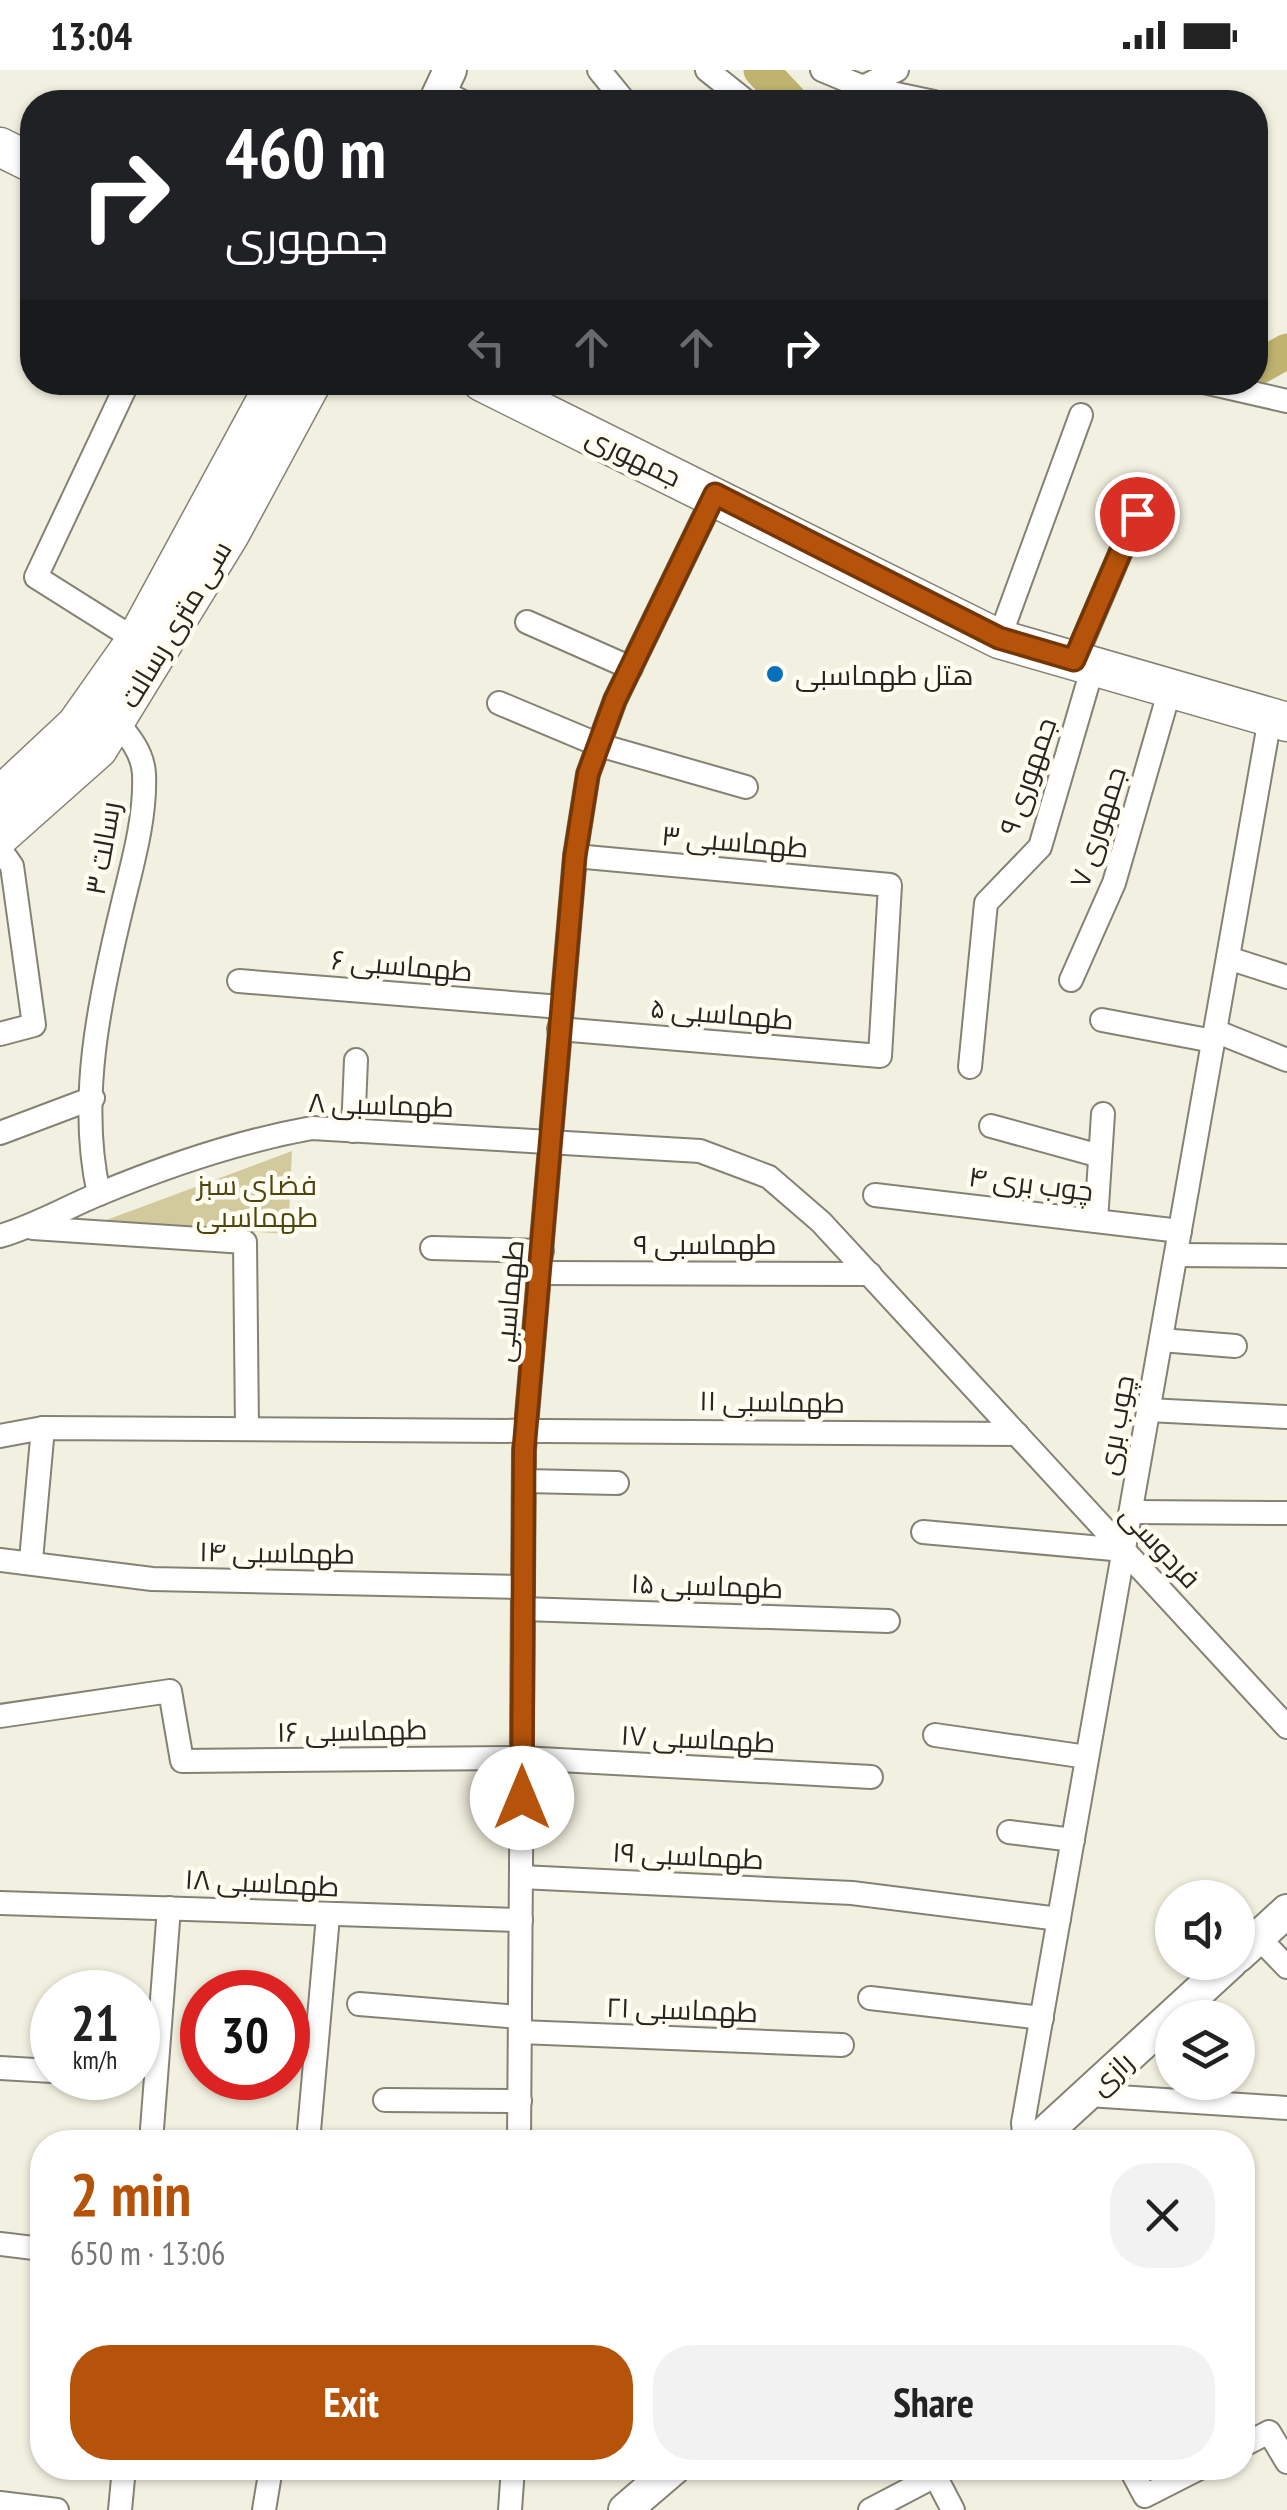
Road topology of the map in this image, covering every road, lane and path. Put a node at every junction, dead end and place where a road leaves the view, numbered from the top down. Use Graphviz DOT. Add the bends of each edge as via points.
graph roads {
  1 [pos="600,70"];
  2 [pos="706,70"];
  3 [pos="822,70"];
  4 [pos="897,70"];
  5 [pos="863,87"];
  6 [pos="616,90"];
  7 [pos="732,90"];
  8 [pos="877,90"];
  9 [pos="122,395"];
  10 [pos="269,395"];
  11 [pos="305,395"];
  12 [pos="514,395"];
  13 [pos="1081,415"];
  14 [pos="715,494"];
  15 [pos="1137,514"];
  16 [pos="527,622"];
  17 [pos="999,638"];
  18 [pos="136,640"];
  19 [pos="1084,663"];
  20 [pos="630,668"];
  21 [pos="1170,689"];
  22 [pos="499,703"];
  23 [pos="1278,720"];
  24 [pos="116,721"];
  25 [pos="599,745"];
  26 [pos="746,787"];
  27 [pos="0,796"];
  28 [pos="0,836"];
  29 [pos="0,849"];
  30 [pos="575,856"];
  31 [pos="1228,958"];
  32 [pos="1287,978"];
  33 [pos="1071,980"];
  34 [pos="239,982"];
  35 [pos="560,1018"];
  36 [pos="1102,1020"];
  37 [pos="0,1034"];
  38 [pos="1214,1036"];
  39 [pos="880,1056"];
  40 [pos="356,1060"];
  41 [pos="1287,1060"];
  42 [pos="970,1067"];
  43 [pos="93,1098"];
  44 [pos="1102,1114"];
  45 [pos="991,1126"];
  46 [pos="352,1131"];
  47 [pos="0,1132"];
  48 [pos="552,1142"];
  49 [pos="1100,1156"];
  50 [pos="99,1194"];
  51 [pos="875,1194"];
  52 [pos="1096,1221"];
  53 [pos="30,1228"];
  54 [pos="1180,1231"];
  55 [pos="0,1236"];
  56 [pos="432,1248"];
  57 [pos="1176,1254"];
  58 [pos="1287,1256"];
  59 [pos="541,1262"];
  60 [pos="870,1274"];
  61 [pos="1160,1340"];
  62 [pos="1235,1346"];
  63 [pos="1148,1410"];
  64 [pos="1287,1417"];
  65 [pos="43,1428"];
  66 [pos="247,1428"];
  67 [pos="526,1428"];
  68 [pos="1017,1434"];
  69 [pos="0,1436"];
  70 [pos="524,1482"];
  71 [pos="616,1483"];
  72 [pos="1130,1512"];
  73 [pos="1287,1514"];
  74 [pos="922,1532"];
  75 [pos="1124,1550"];
  76 [pos="0,1560"];
  77 [pos="31,1560"];
  78 [pos="523,1598"];
  79 [pos="888,1621"];
  80 [pos="0,1716"];
  81 [pos="1287,1727"];
  82 [pos="935,1735"];
  83 [pos="1087,1757"];
  84 [pos="522,1758"];
  85 [pos="871,1777"];
  86 [pos="1010,1832"];
  87 [pos="1073,1840"];
  88 [pos="521,1877"];
  89 [pos="0,1902"];
  90 [pos="169,1908"];
  91 [pos="1287,1910"];
  92 [pos="328,1916"];
  93 [pos="521,1920"];
  94 [pos="1058,1920"];
  95 [pos="1255,1940"];
  96 [pos="1255,1951"];
  97 [pos="1287,1967"];
  98 [pos="160,1972"];
  99 [pos="1212,1980"];
  100 [pos="870,1998"];
  101 [pos="359,2004"];
  102 [pos="1042,2018"];
  103 [pos="520,2025"];
  104 [pos="842,2045"];
  105 [pos="0,2068"];
  106 [pos="30,2070"];
  107 [pos="1088,2094"];
  108 [pos="147,2100"];
  109 [pos="385,2100"];
  110 [pos="520,2101"];
  111 [pos="1287,2108"];
  112 [pos="150,2130"];
  113 [pos="309,2130"];
  114 [pos="519,2130"];
  115 [pos="1024,2130"];
  116 [pos="1049,2130"];
  117 [pos="0,2244"];
  118 [pos="30,2248"];
  119 [pos="1255,2439"];
  120 [pos="1287,2462"];
  121 [pos="123,2480"];
  122 [pos="269,2480"];
  123 [pos="512,2480"];
  124 [pos="660,2480"];
  125 [pos="677,2480"];
  126 [pos="920,2480"];
  127 [pos="937,2480"];
  128 [pos="1136,2480"];
  129 [pos="1176,2480"];
  130 [pos="0,2503"];
  131 [pos="511,2509"];
  132 [pos="57,2510"];
  133 [pos="120,2510"];
  134 [pos="264,2510"];
  135 [pos="625,2510"];
  136 [pos="645,2510"];
  137 [pos="870,2510"];
  138 [pos="954,2510"];
  1 -- 6 [label="street"];
  2 -- 7 [label="street"];
  3 -- 5 [label="street"];
  4 -- 5 [label="street"];
  5 -- 8 [label="street"];
  9 -- 18 [label="street" via="36,577"];
  10 -- 18 [label="main road, سی متری رسالت"];
  11 -- 24 [label="main road, سی متری رسالت"];
  12 -- 14 [label="main road, جمهوری"];
  13 -- 17 [label="street"];
  14 -- 17 [label="main road, جمهوری"];
  14 -- 20 [label="street, طهماسبی"];
  15 -- 19 [label="street, ۹ جمهوری"];
  16 -- 20 [label="street"];
  17 -- 19 [label="main road, جمهوری"];
  18 -- 27 [label="main road, سی متری رسالت" via="76,726"];
  19 -- 21 [label="main road, جمهوری"];
  19 -- 42 [label="street, ۹ جمهوری" via="1040,846 986,903"];
  20 -- 25 [label="street, طهماسبی"];
  21 -- 23 [label="main road, جمهوری"];
  21 -- 33 [label="street, ۷ جمهوری" via="1114,883"];
  22 -- 25 [label="street"];
  23 -- 31 [label="street, چوب بری"];
  24 -- 28 [label="main road, سی متری رسالت" via="98,749"];
  24 -- 43 [label="street, ۳ رسالت" via="133,740 144,772 138,839 102,991"];
  25 -- 26 [label="street"];
  25 -- 30 [label="street, طهماسبی"];
  29 -- 37 [label="street" via="12,866 34,1025"];
  30 -- 35 [label="street, طهماسبی"];
  30 -- 39 [label="street, ۳ طهماسبی" via="890,885"];
  31 -- 32 [label="street"];
  31 -- 38 [label="street, چوب بری"];
  34 -- 35 [label="street, ۶ طهماسبی"];
  35 -- 39 [label="street, ۵ طهماسبی"];
  35 -- 48 [label="street, طهماسبی"];
  36 -- 38 [label="street"];
  38 -- 41 [label="street"];
  38 -- 54 [label="street, چوب بری"];
  40 -- 46 [label="street"];
  43 -- 47 [label="street"];
  43 -- 50 [label="street, ۳ رسالت" via="92,1165"];
  44 -- 49 [label="street"];
  45 -- 49 [label="street"];
  46 -- 48 [label="street, ۸ طهماسبی"];
  46 -- 50 [label="street, ۸ طهماسبی" via="312,1128 264,1137"];
  48 -- 59 [label="street, طهماسبی"];
  48 -- 60 [label="street, ۸ طهماسبی" via="700,1151 769,1177"];
  49 -- 52 [label="street"];
  50 -- 53 [label="street, ۸ طهماسبی"];
  51 -- 52 [label="street, ۴ چوب بری"];
  52 -- 54 [label="street, ۴ چوب بری"];
  53 -- 55 [label="street"];
  53 -- 66 [label="street" via="245,1242"];
  54 -- 57 [label="street, چوب بری"];
  56 -- 59 [label="street, ۹ طهماسبی"];
  57 -- 58 [label="street"];
  57 -- 61 [label="street, چوب بری"];
  59 -- 60 [label="street, ۹ طهماسبی"];
  59 -- 67 [label="street, طهماسبی"];
  60 -- 68 [label="street, فردوسی"];
  61 -- 62 [label="street"];
  61 -- 63 [label="street, چوب بری"];
  63 -- 64 [label="street"];
  63 -- 72 [label="street, چوب بری"];
  65 -- 66 [label="street, ۱۱ طهماسبی"];
  65 -- 69 [label="street, ۱۱ طهماسبی"];
  65 -- 77 [label="street"];
  66 -- 67 [label="street, ۱۱ طهماسبی"];
  67 -- 68 [label="street, ۱۱ طهماسبی"];
  67 -- 70 [label="street, طهماسبی"];
  68 -- 75 [label="street, فردوسی"];
  70 -- 71 [label="street"];
  70 -- 78 [label="street, طهماسبی"];
  72 -- 73 [label="street"];
  72 -- 75 [label="street, چوب بری"];
  74 -- 75 [label="street"];
  75 -- 81 [label="street, فردوسی"];
  75 -- 83 [label="street, چوب بری"];
  76 -- 77 [label="street, ۱۴ طهماسبی"];
  77 -- 78 [label="street, ۱۴ طهماسبی" via="152,1579"];
  78 -- 79 [label="street, ۱۵ طهماسبی"];
  78 -- 84 [label="street, طهماسبی"];
  80 -- 84 [label="street, ۱۶ طهماسبی" via="170,1690 182,1761"];
  82 -- 83 [label="street"];
  83 -- 87 [label="street, چوب بری"];
  84 -- 85 [label="street, ۱۷ طهماسبی"];
  84 -- 88 [label="street, طهماسبی"];
  86 -- 87 [label="street"];
  87 -- 94 [label="street, چوب بری"];
  88 -- 93 [label="street, طهماسبی"];
  88 -- 94 [label="street, ۱۹ طهماسبی" via="852,1893"];
  89 -- 90 [label="street, ۱۸ طهماسبی"];
  90 -- 92 [label="street, ۱۸ طهماسبی"];
  90 -- 98 [label="street"];
  91 -- 95 [label="main road"];
  92 -- 93 [label="street, ۱۸ طهماسبی"];
  92 -- 113 [label="street"];
  93 -- 103 [label="street, طهماسبی"];
  94 -- 102 [label="street, چوب بری"];
  96 -- 97 [label="street"];
  99 -- 107 [label="main road, رازی"];
  100 -- 102 [label="street"];
  101 -- 103 [label="street, ۲۱ طهماسبی"];
  102 -- 115 [label="street, چوب بری"];
  103 -- 104 [label="street, ۲۱ طهماسبی"];
  103 -- 110 [label="street, طهماسبی"];
  105 -- 106 [label="street"];
  107 -- 111 [label="street"];
  107 -- 116 [label="main road, رازی"];
  108 -- 112 [label="street"];
  109 -- 110 [label="street"];
  110 -- 114 [label="street, طهماسبی"];
  117 -- 118 [label="street"];
  119 -- 120 [label="street" via="1269,2432"];
  121 -- 133 [label="street"];
  122 -- 134 [label="street"];
  123 -- 131 [label="street"];
  124 -- 135 [label="main road"];
  125 -- 136 [label="main road"];
  126 -- 137 [label="street"];
  127 -- 138 [label="street"];
  128 -- 129 [label="street" via="1144,2496"];
  130 -- 132 [label="street"];
}
